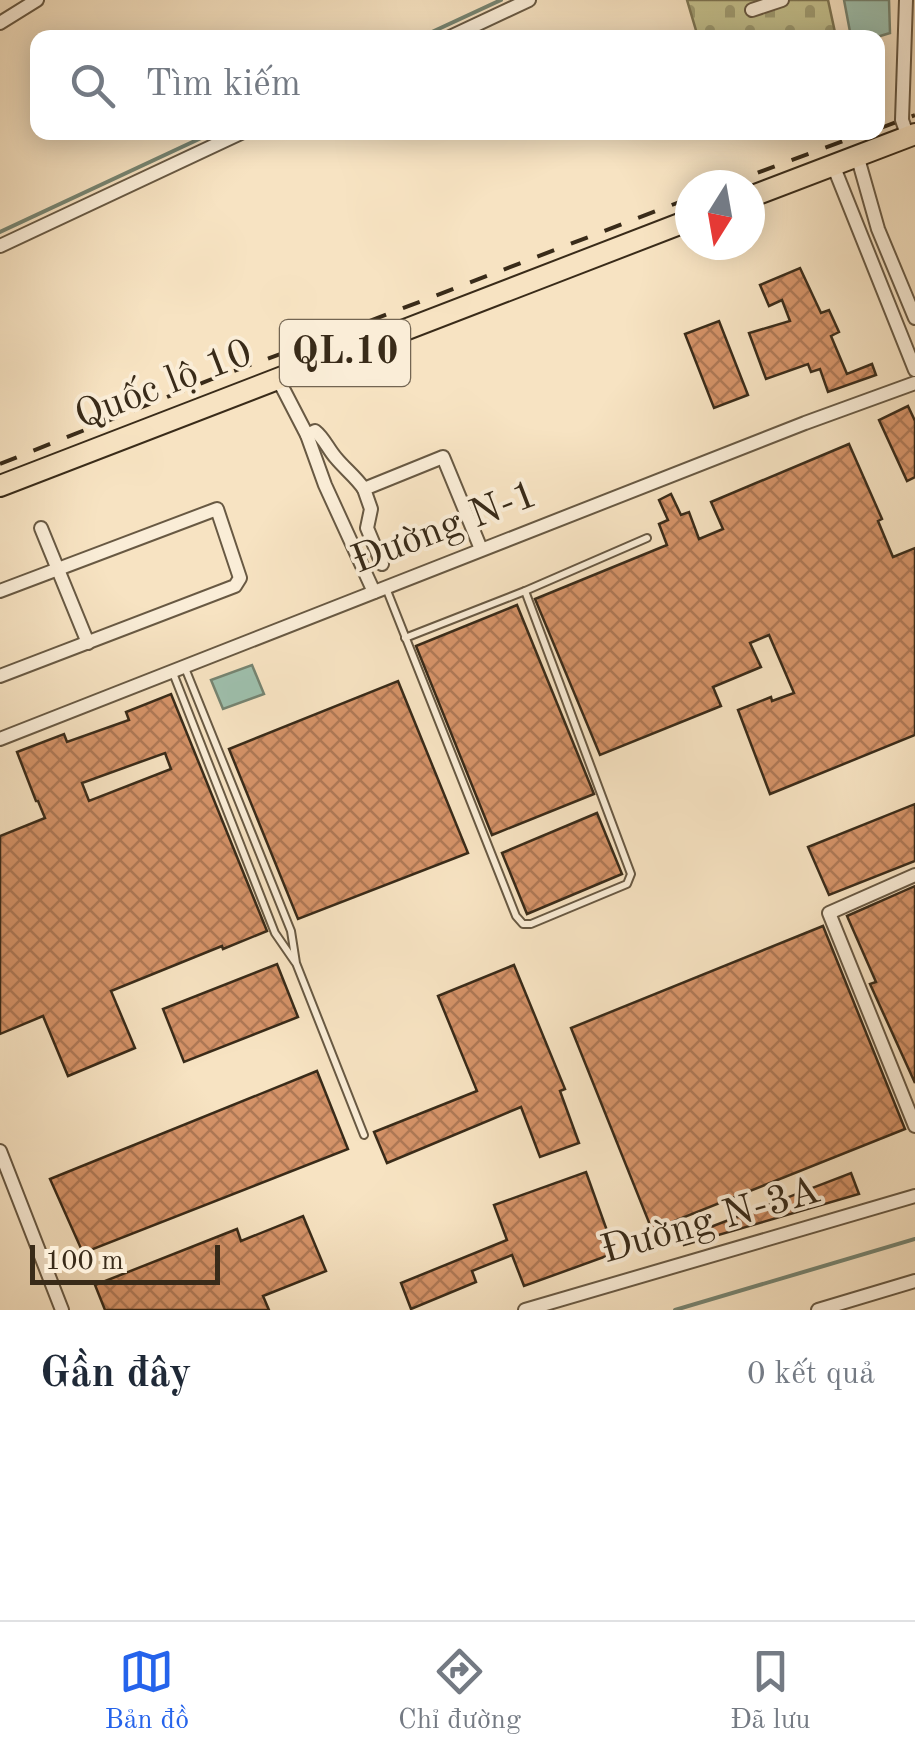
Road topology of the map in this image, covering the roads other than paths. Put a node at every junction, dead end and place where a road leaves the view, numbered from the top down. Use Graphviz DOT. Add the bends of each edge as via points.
graph roads {
  1 [pos="37,0"];
  2 [pos="529,0"];
  3 [pos="782,0"];
  4 [pos="906,0"];
  5 [pos="752,10"];
  6 [pos="0,23"];
  7 [pos="465,30"];
  8 [pos="912,136"];
  9 [pos="226,140"];
  10 [pos="857,156"];
  11 [pos="832,165"];
  12 [pos="765,191"];
  13 [pos="675,226"];
  14 [pos="0,246"];
  15 [pos="897,278"];
  16 [pos="915,278"];
  17 [pos="882,284"];
  18 [pos="915,318"];
  19 [pos="915,370"];
  20 [pos="278,379"];
  21 [pos="915,383"];
  22 [pos="307,435"];
  23 [pos="0,486"];
  24 [pos="364,489"];
  25 [pos="41,528"];
  26 [pos="647,538"];
  27 [pos="482,549"];
  28 [pos="382,564"];
  29 [pos="58,570"];
  30 [pos="379,590"];
  31 [pos="525,591"];
  32 [pos="0,592"];
  33 [pos="404,638"];
  34 [pos="88,643"];
  35 [pos="179,670"];
  36 [pos="0,676"];
  37 [pos="0,740"];
  38 [pos="915,875"];
  39 [pos="296,963"];
  40 [pos="915,1126"];
  41 [pos="364,1135"];
  42 [pos="0,1151"];
  43 [pos="915,1196"];
  44 [pos="915,1281"];
  45 [pos="62,1310"];
  46 [pos="525,1310"];
  47 [pos="818,1310"];
  1 -- 6 [label="street"];
  2 -- 7 [label="street"];
  3 -- 5 [label="street"];
  4 -- 8 [label="street" via="902,120"];
  8 -- 10 [label="highway"];
  9 -- 14 [label="street"];
  10 -- 11 [label="highway"];
  10 -- 15 [label="street"];
  11 -- 12 [label="highway"];
  11 -- 17 [label="street"];
  13 -- 20 [label="highway, Quốc lộ 10 / QL.10"];
  15 -- 16 [label="street"];
  15 -- 17 [label="street"];
  15 -- 18 [label="street"];
  17 -- 19 [label="street"];
  20 -- 22 [label="street"];
  20 -- 23 [label="highway, Quốc lộ 10 / QL.10"];
  21 -- 27 [label="street, Đường N-1"];
  22 -- 24 [label="street" via="320,434"];
  22 -- 30 [label="street" via="324,486"];
  24 -- 27 [label="street" via="443,457"];
  24 -- 28 [label="street" via="371,509 367,528"];
  25 -- 29 [label="street"];
  26 -- 31 [label="lane"];
  27 -- 30 [label="street, Đường N-1"];
  29 -- 32 [label="street"];
  29 -- 34 [label="street"];
  29 -- 34 [label="street" via="217,509 237,584"];
  30 -- 33 [label="lane"];
  30 -- 35 [label="street, Đường N-1"];
  31 -- 33 [label="lane"];
  31 -- 33 [label="lane" via="631,874 627,884 531,924 516,916"];
  34 -- 36 [label="street"];
  35 -- 37 [label="street, Đường N-1"];
  35 -- 39 [label="lane" via="291,931"];
  35 -- 39 [label="lane" via="275,933"];
  38 -- 40 [label="street" via="829,914"];
  39 -- 41 [label="lane"];
  42 -- 45 [label="street"];
  43 -- 46 [label="street, Đường N-3A"];
  44 -- 47 [label="street"];
}
